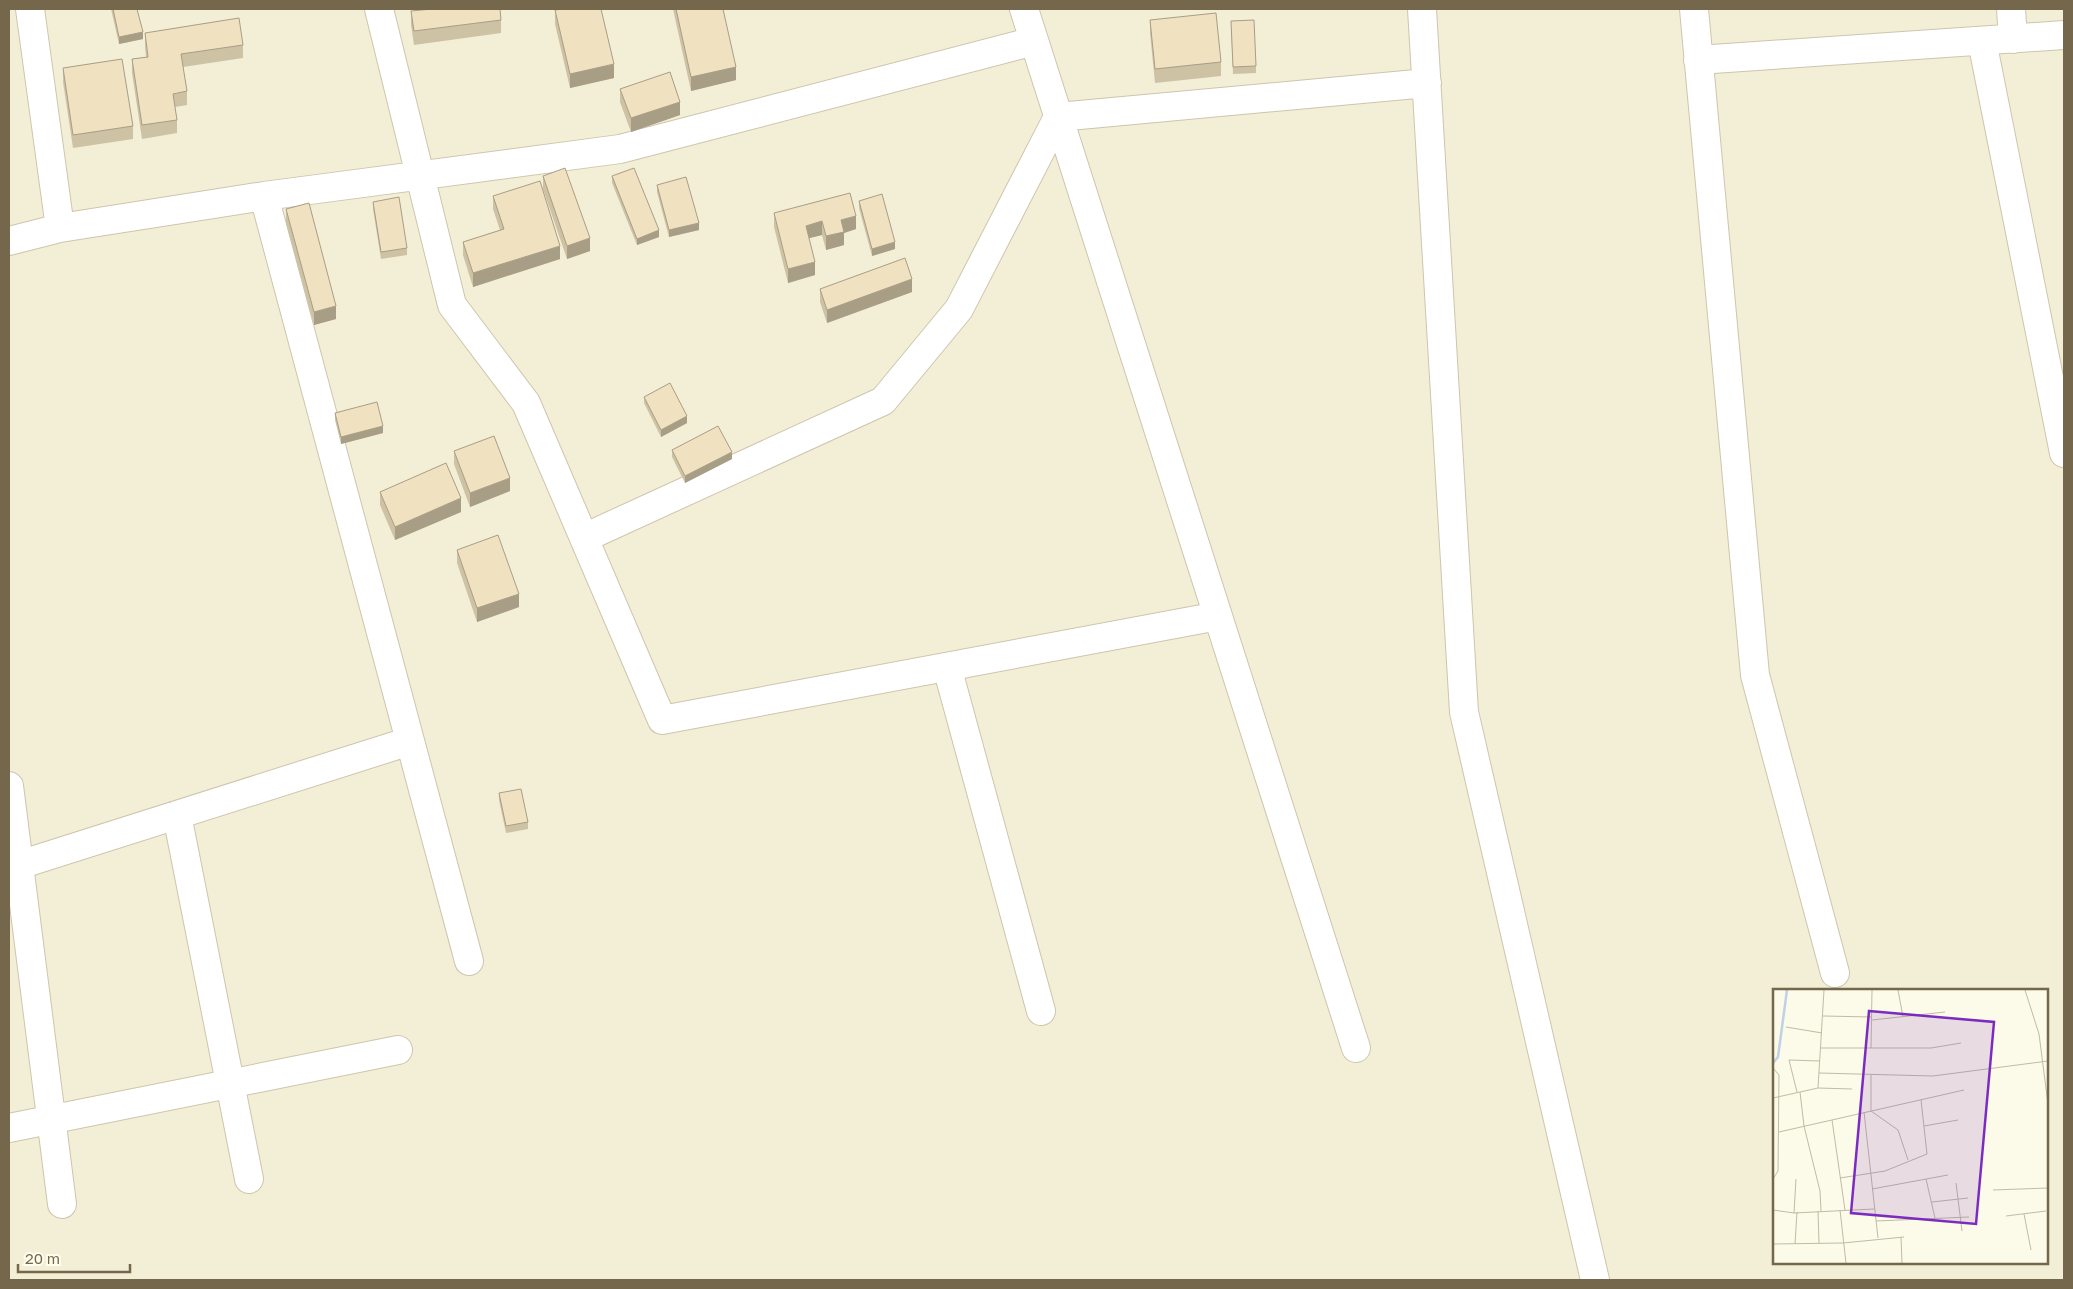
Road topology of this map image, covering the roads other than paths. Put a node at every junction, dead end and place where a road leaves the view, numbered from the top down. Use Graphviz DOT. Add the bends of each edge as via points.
graph roads {
  1 [pos="30,9"];
  2 [pos="379,9"];
  3 [pos="1024,9"];
  4 [pos="1422,9"];
  5 [pos="1694,9"];
  6 [pos="2011,9"];
  7 [pos="2064,35"];
  8 [pos="2013,39"];
  9 [pos="1034,41"];
  10 [pos="1982,41"];
  11 [pos="1698,60"];
  12 [pos="1427,83"];
  13 [pos="1058,117"];
  14 [pos="420,175"];
  15 [pos="264,196"];
  16 [pos="60,228"];
  17 [pos="9,241"];
  18 [pos="2055,358"];
  19 [pos="2064,453"];
  20 [pos="584,538"];
  21 [pos="1218,616"];
  22 [pos="947,666"];
  23 [pos="410,740"];
  24 [pos="9,786"];
  25 [pos="177,815"];
  26 [pos="19,865"];
  27 [pos="470,961"];
  28 [pos="1835,972"];
  29 [pos="1041,1011"];
  30 [pos="1356,1048"];
  31 [pos="398,1050"];
  32 [pos="230,1084"];
  33 [pos="51,1119"];
  34 [pos="9,1128"];
  35 [pos="249,1179"];
  36 [pos="62,1204"];
  37 [pos="1595,1280"];
  1 -- 16 [label="street"];
  2 -- 14 [label="street"];
  3 -- 9 [label="street"];
  4 -- 12 [label="street"];
  5 -- 11 [label="street"];
  6 -- 8 [label="street"];
  7 -- 8 [label="street"];
  8 -- 10 [label="street"];
  9 -- 13 [label="street"];
  9 -- 14 [label="street" via="620,149"];
  10 -- 11 [label="street"];
  10 -- 18 [label="street"];
  11 -- 28 [label="street" via="1755,674"];
  12 -- 13 [label="street"];
  12 -- 37 [label="street" via="1464,712"];
  13 -- 20 [label="street" via="959,310 883,401"];
  13 -- 21 [label="street"];
  14 -- 15 [label="street"];
  14 -- 20 [label="street" via="452,305 526,403"];
  15 -- 16 [label="street"];
  15 -- 23 [label="street"];
  16 -- 17 [label="street"];
  18 -- 19 [label="street"];
  20 -- 22 [label="street" via="662,720"];
  21 -- 22 [label="street"];
  21 -- 30 [label="street"];
  22 -- 29 [label="street"];
  23 -- 25 [label="street"];
  23 -- 27 [label="street"];
  24 -- 26 [label="street"];
  25 -- 26 [label="street"];
  25 -- 32 [label="street"];
  26 -- 33 [label="street"];
  31 -- 32 [label="street"];
  32 -- 33 [label="street"];
  32 -- 35 [label="street"];
  33 -- 34 [label="street"];
  33 -- 36 [label="street"];
}
